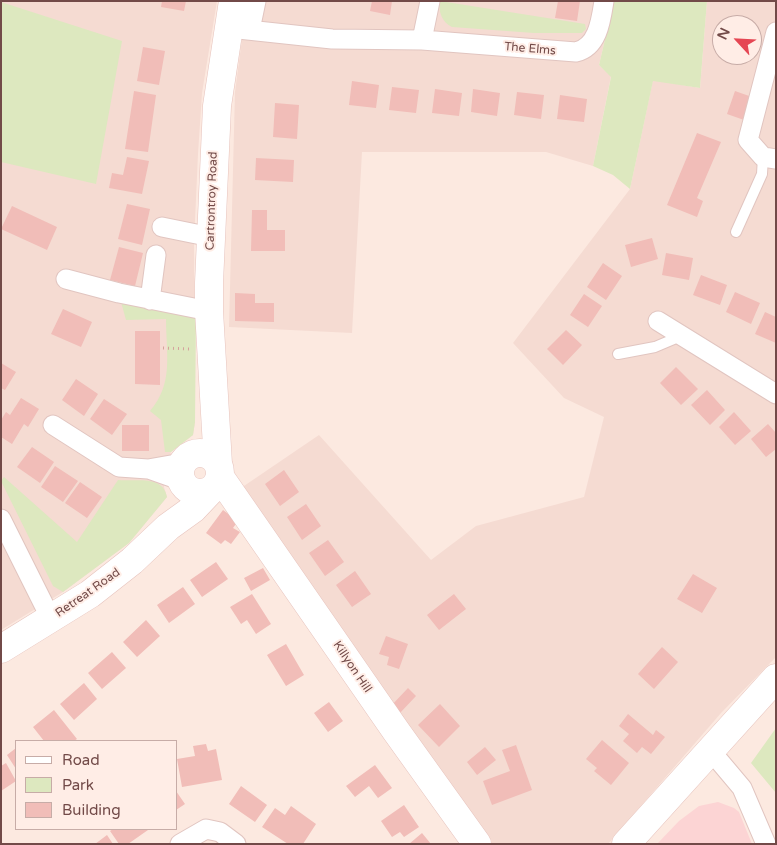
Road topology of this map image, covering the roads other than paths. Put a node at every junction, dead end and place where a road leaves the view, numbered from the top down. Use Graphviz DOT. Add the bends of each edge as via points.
graph roads {
  1 [pos="233,1"];
  2 [pos="256,1"];
  3 [pos="430,1"];
  4 [pos="604,1"];
  5 [pos="239,29"];
  6 [pos="776,32"];
  7 [pos="422,40"];
  8 [pos="770,158"];
  9 [pos="736,232"];
  10 [pos="211,238"];
  11 [pos="66,279"];
  12 [pos="150,300"];
  13 [pos="209,311"];
  14 [pos="658,321"];
  15 [pos="681,336"];
  16 [pos="618,354"];
  17 [pos="776,394"];
  18 [pos="53,425"];
  19 [pos="205,477"];
  20 [pos="1,519"];
  21 [pos="51,619"];
  22 [pos="1,649"];
  23 [pos="776,678"];
  24 [pos="710,750"];
  25 [pos="180,844"];
  26 [pos="236,844"];
  27 [pos="478,844"];
  28 [pos="626,844"];
  29 [pos="766,844"];
  1 -- 5 [label="street, Cartrontroy Road"];
  2 -- 5 [label="street"];
  3 -- 7 [label="street"];
  4 -- 7 [label="street, The Elms" via="592,41 585,49 576,52"];
  5 -- 7 [label="street, The Elms" via="332,39"];
  5 -- 10 [label="street, Cartrontroy Road" via="217,106"];
  6 -- 8 [label="street" via="748,135 749,144"];
  8 -- 9 [label="lane"];
  10 -- 12 [label="street" via="160,234"];
  10 -- 13 [label="street, Cartrontroy Road"];
  11 -- 12 [label="street"];
  12 -- 13 [label="street"];
  13 -- 19 [label="street, Cartrontroy Road" via="214,402"];
  14 -- 15 [label="street"];
  15 -- 16 [label="lane" via="655,347"];
  15 -- 17 [label="street"];
  18 -- 19 [label="street" via="113,464"];
  19 -- 21 [label="street, Retreat Road" via="192,509 98,589"];
  19 -- 27 [label="street, Killyon Hill" via="262,535"];
  20 -- 21 [label="street"];
  21 -- 22 [label="street, Retreat Road"];
  23 -- 24 [label="street"];
  24 -- 28 [label="street"];
  24 -- 29 [label="street" via="742,788"];
  25 -- 26 [label="street" via="206,829 220,832"];
}
